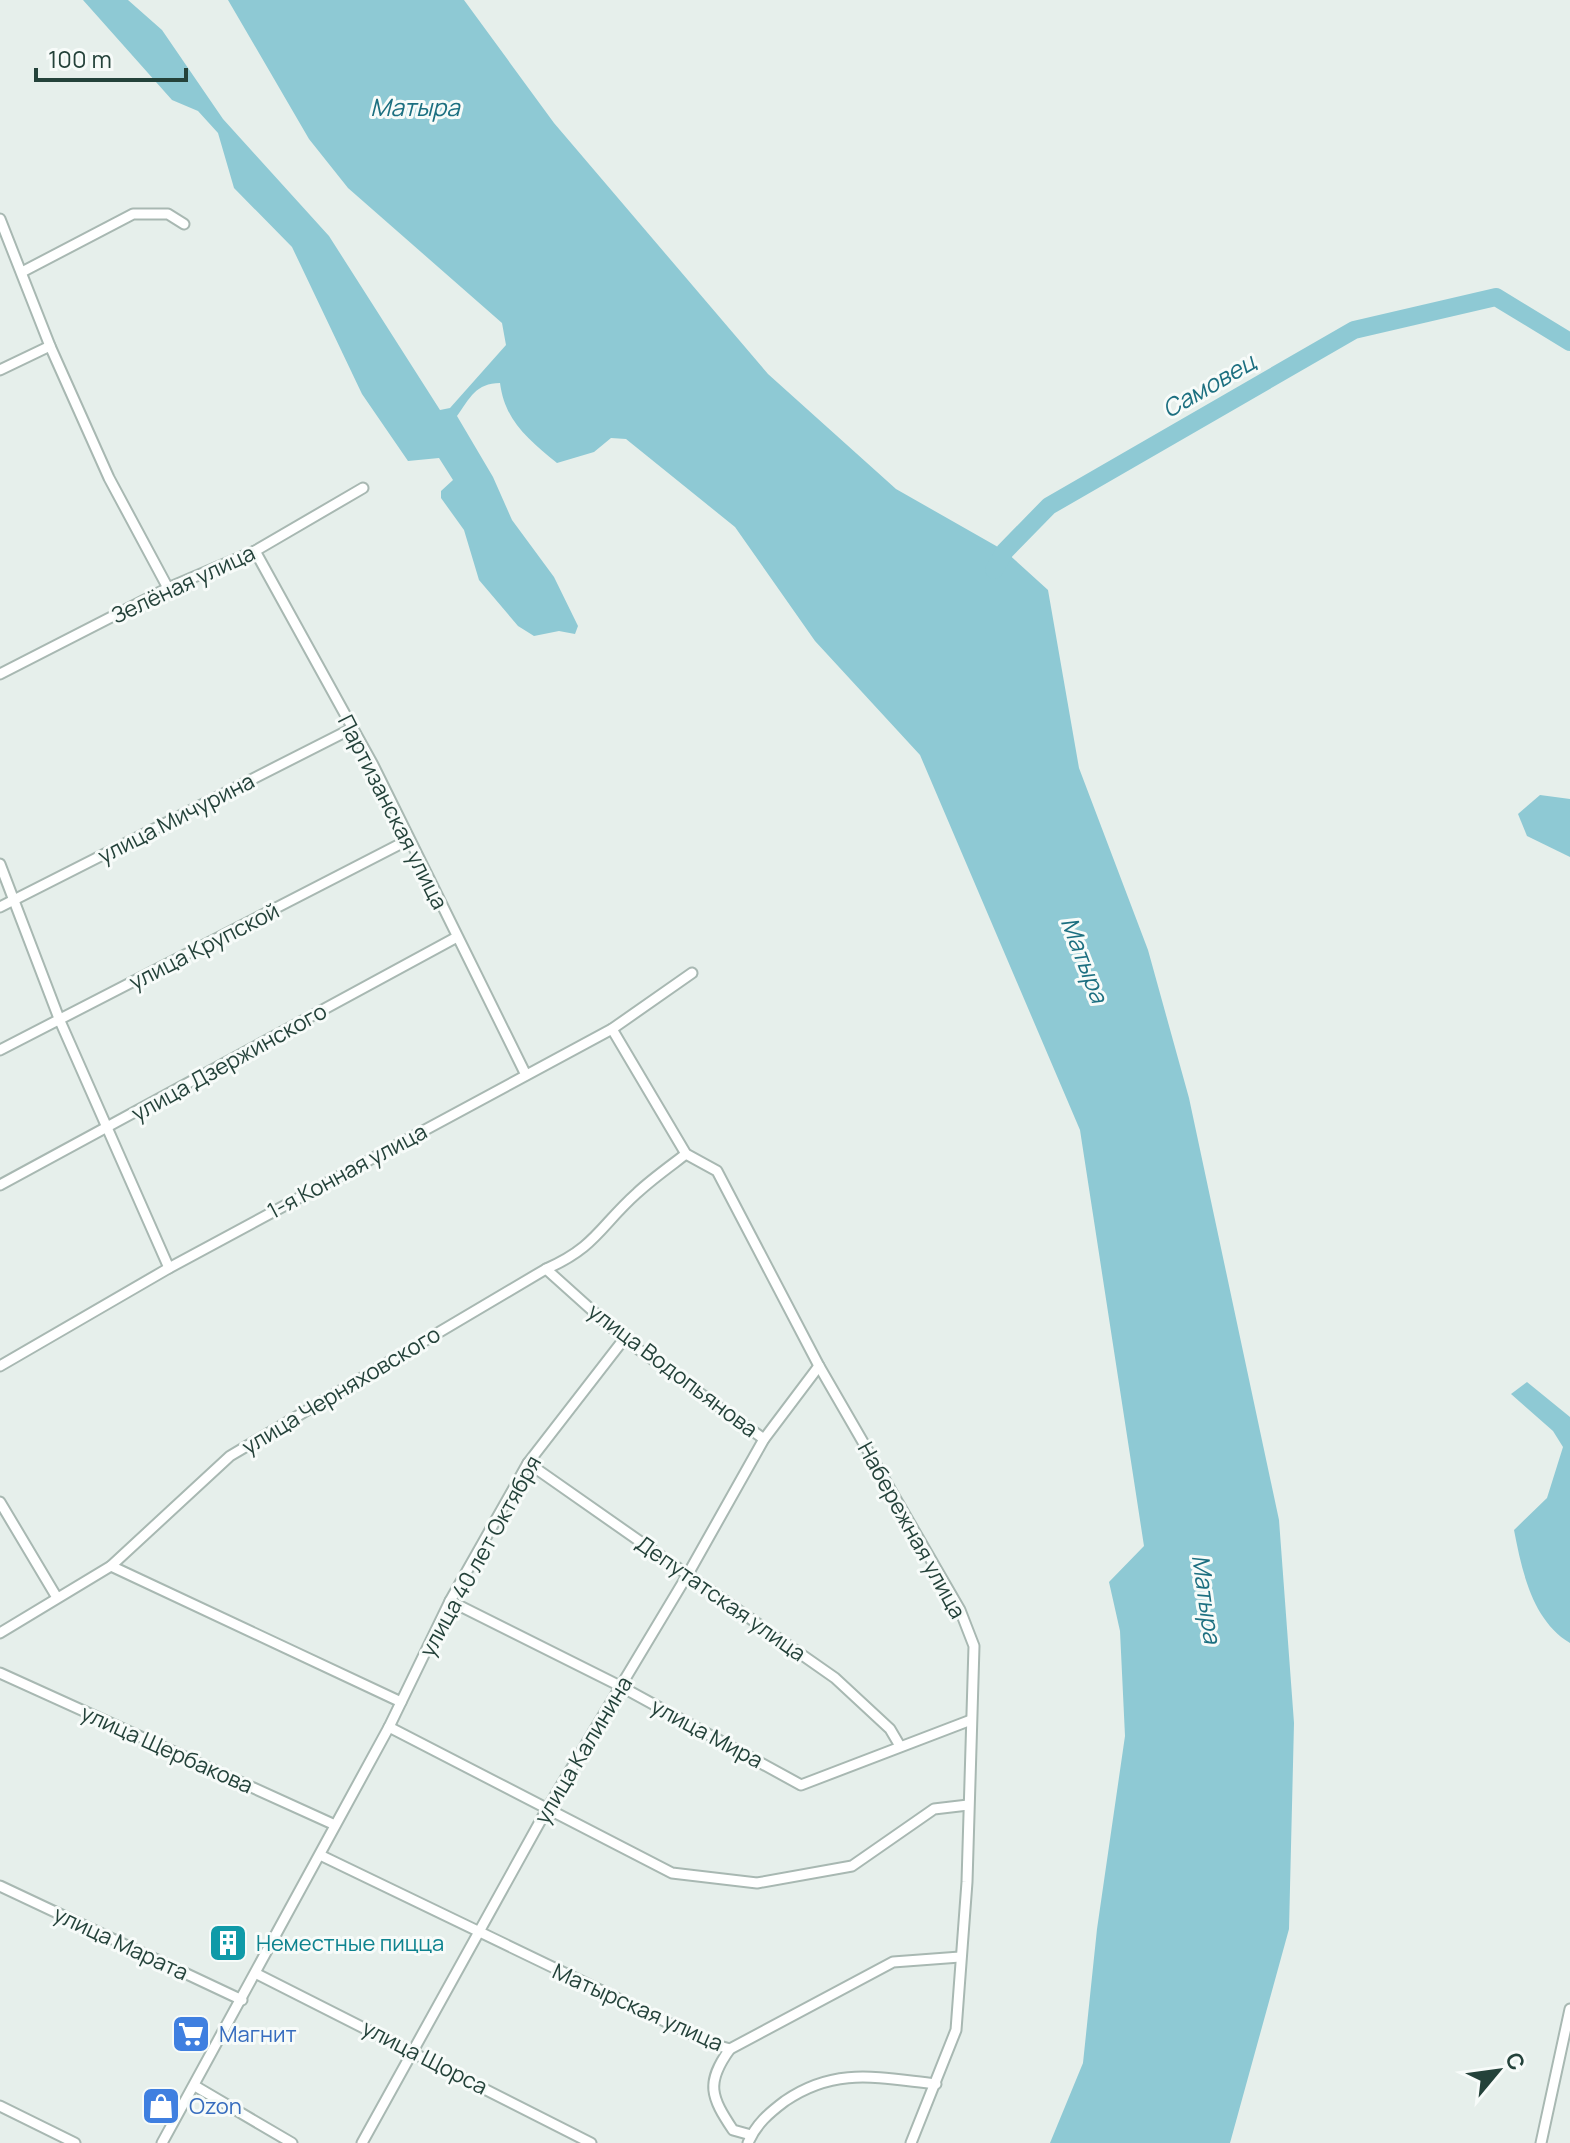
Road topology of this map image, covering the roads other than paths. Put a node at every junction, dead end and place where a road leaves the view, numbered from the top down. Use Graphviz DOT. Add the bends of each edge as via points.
graph roads {
  1 [pos="0,219"];
  2 [pos="184,224"];
  3 [pos="4,234"];
  4 [pos="22,272"];
  5 [pos="50,346"];
  6 [pos="0,370"];
  7 [pos="363,488"];
  8 [pos="255,551"];
  9 [pos="168,588"];
  10 [pos="0,674"];
  11 [pos="351,729"];
  12 [pos="408,840"];
  13 [pos="0,864"];
  14 [pos="14,900"];
  15 [pos="0,907"];
  16 [pos="457,937"];
  17 [pos="692,973"];
  18 [pos="60,1021"];
  19 [pos="612,1029"];
  20 [pos="0,1050"];
  21 [pos="526,1075"];
  22 [pos="108,1129"];
  23 [pos="686,1154"];
  24 [pos="0,1185"];
  25 [pos="169,1268"];
  26 [pos="546,1269"];
  27 [pos="624,1339"];
  28 [pos="0,1366"];
  29 [pos="819,1366"];
  30 [pos="764,1439"];
  31 [pos="528,1463"];
  32 [pos="0,1502"];
  33 [pos="111,1566"];
  34 [pos="688,1574"];
  35 [pos="56,1596"];
  36 [pos="450,1601"];
  37 [pos="0,1633"];
  38 [pos="0,1673"];
  39 [pos="620,1686"];
  40 [pos="401,1702"];
  41 [pos="971,1720"];
  42 [pos="389,1727"];
  43 [pos="900,1746"];
  44 [pos="968,1805"];
  45 [pos="547,1809"];
  46 [pos="335,1825"];
  47 [pos="320,1855"];
  48 [pos="0,1886"];
  49 [pos="479,1935"];
  50 [pos="960,1957"];
  51 [pos="257,1974"];
  52 [pos="242,2000"];
  53 [pos="1570,2009"];
  54 [pos="730,2049"];
  55 [pos="414,2050"];
  56 [pos="936,2084"];
  57 [pos="195,2086"];
  58 [pos="0,2106"];
  59 [pos="750,2139"];
  60 [pos="75,2143"];
  61 [pos="162,2143"];
  62 [pos="292,2143"];
  63 [pos="362,2143"];
  64 [pos="591,2143"];
  65 [pos="911,2143"];
  66 [pos="1541,2143"];
  1 -- 3 [label="street"];
  2 -- 4 [label="street" via="168,214 133,214"];
  3 -- 4 [label="street"];
  4 -- 5 [label="street"];
  5 -- 6 [label="street"];
  5 -- 9 [label="street" via="109,478"];
  7 -- 8 [label="street, Зелёная улица"];
  8 -- 9 [label="street, Зелёная улица"];
  8 -- 11 [label="street, Партизанская улица"];
  9 -- 10 [label="street, Зелёная улица"];
  11 -- 12 [label="street, Партизанская улица"];
  11 -- 14 [label="street, улица Мичурина"];
  12 -- 16 [label="street, Партизанская улица"];
  12 -- 18 [label="street, улица Крупской"];
  13 -- 14 [label="street"];
  14 -- 15 [label="street, улица Мичурина"];
  14 -- 18 [label="street"];
  16 -- 21 [label="street, Партизанская улица"];
  16 -- 22 [label="street, улица Дзержинского"];
  17 -- 19 [label="street, 1-я Конная улица"];
  18 -- 20 [label="street, улица Крупской"];
  18 -- 22 [label="street"];
  19 -- 21 [label="street, 1-я Конная улица"];
  19 -- 23 [label="street, Набережная улица"];
  21 -- 25 [label="street, 1-я Конная улица"];
  22 -- 24 [label="street, улица Дзержинского"];
  22 -- 25 [label="street"];
  23 -- 26 [label="street, улица Черняховского" via="635,1195 575,1256"];
  23 -- 29 [label="street, Набережная улица" via="717,1171"];
  25 -- 28 [label="street, 1-я Конная улица"];
  26 -- 27 [label="street, улица Водопьянова"];
  26 -- 33 [label="street, улица Черняховского" via="230,1456"];
  27 -- 30 [label="street, улица Водопьянова"];
  27 -- 31 [label="street, улица 40 лет Октября"];
  29 -- 30 [label="street, улица Калинина"];
  29 -- 41 [label="street, Набережная улица" via="960,1610 974,1646"];
  30 -- 34 [label="street, улица Калинина"];
  31 -- 34 [label="street, Депутатская улица"];
  31 -- 36 [label="street, улица 40 лет Октября"];
  32 -- 35 [label="street"];
  33 -- 35 [label="street, улица Черняховского"];
  33 -- 40 [label="street"];
  34 -- 39 [label="street, улица Калинина"];
  34 -- 43 [label="street, Депутатская улица" via="835,1678 890,1729"];
  35 -- 37 [label="street, улица Черняховского"];
  36 -- 39 [label="street, улица Мира"];
  36 -- 40 [label="street, улица 40 лет Октября"];
  38 -- 46 [label="street, улица Щербакова"];
  39 -- 43 [label="street, улица Мира" via="801,1785"];
  39 -- 45 [label="street, улица Калинина"];
  40 -- 42 [label="street, улица 40 лет Октября"];
  41 -- 43 [label="street, улица Мира"];
  41 -- 44 [label="street, Набережная улица"];
  42 -- 45 [label="street"];
  42 -- 46 [label="street, улица 40 лет Октября"];
  44 -- 45 [label="street" via="934,1809 852,1866 757,1883 672,1873"];
  44 -- 50 [label="street, Набережная улица"];
  45 -- 49 [label="street, улица Калинина"];
  46 -- 47 [label="street, улица 40 лет Октября"];
  47 -- 49 [label="street, Матырская улица"];
  47 -- 51 [label="street, улица 40 лет Октября"];
  48 -- 52 [label="street, улица Марата"];
  49 -- 54 [label="street, Матырская улица"];
  49 -- 55 [label="street, улица Калинина"];
  50 -- 54 [label="street, Матырская улица" via="893,1962"];
  50 -- 56 [label="street, Набережная улица" via="956,2030"];
  51 -- 52 [label="street, улица 40 лет Октября"];
  51 -- 55 [label="street, улица Щорса"];
  52 -- 57 [label="street, улица 40 лет Октября"];
  53 -- 66 [label="street"];
  54 -- 59 [label="street" via="715,2070 715,2103 733,2130"];
  55 -- 63 [label="street, улица Калинина"];
  55 -- 64 [label="street, улица Щорса"];
  56 -- 59 [label="street" via="846,2075 807,2086 766,2115"];
  56 -- 65 [label="street, Набережная улица"];
  57 -- 61 [label="street, улица 40 лет Октября"];
  57 -- 62 [label="street"];
  58 -- 60 [label="street"];
}
